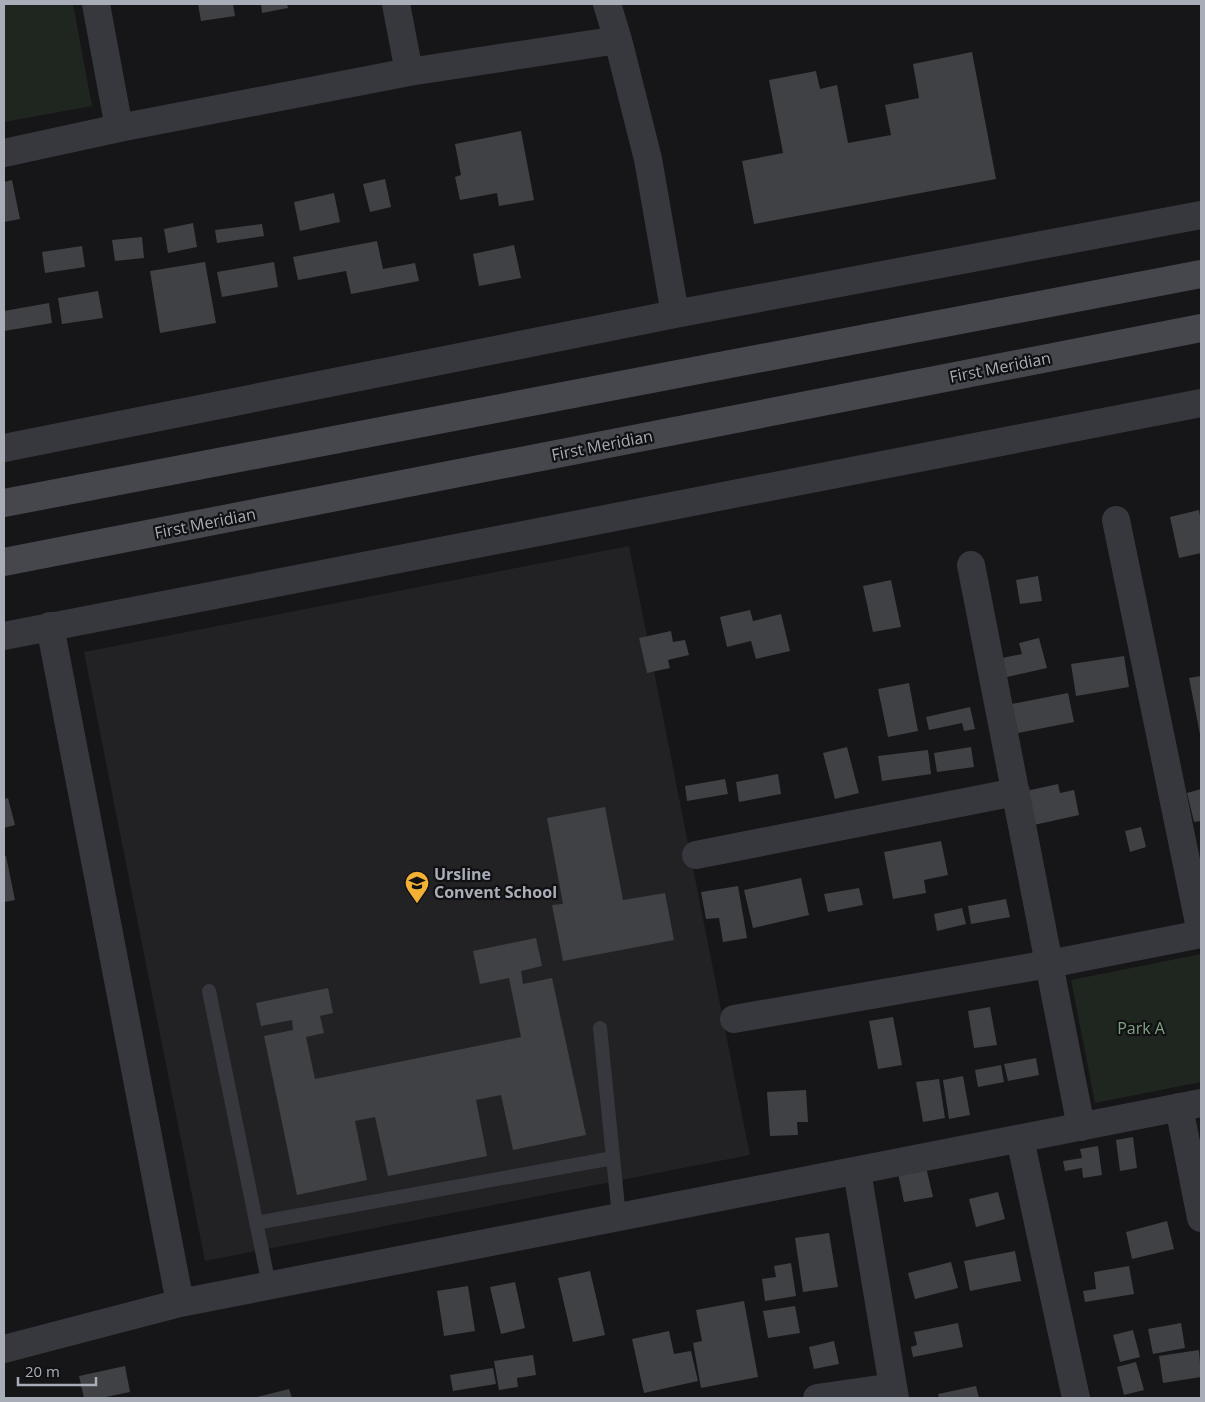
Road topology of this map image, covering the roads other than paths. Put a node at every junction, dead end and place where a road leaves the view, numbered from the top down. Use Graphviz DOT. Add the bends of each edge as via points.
graph roads {
  1 [pos="96,4"];
  2 [pos="396,4"];
  3 [pos="607,4"];
  4 [pos="618,40"];
  5 [pos="409,72"];
  6 [pos="119,128"];
  7 [pos="4,153"];
  8 [pos="1201,215"];
  9 [pos="1201,274"];
  10 [pos="675,314"];
  11 [pos="1201,328"];
  12 [pos="1201,403"];
  13 [pos="4,448"];
  14 [pos="4,503"];
  15 [pos="1116,520"];
  16 [pos="4,562"];
  17 [pos="971,565"];
  18 [pos="50,626"];
  19 [pos="4,636"];
  20 [pos="1016,792"];
  21 [pos="696,855"];
  22 [pos="1201,933"];
  23 [pos="1049,964"];
  24 [pos="209,991"];
  25 [pos="734,1019"];
  26 [pos="600,1028"];
  27 [pos="1190,1105"];
  28 [pos="1081,1126"];
  29 [pos="1020,1139"];
  30 [pos="613,1158"];
  31 [pos="857,1171"];
  32 [pos="619,1217"];
  33 [pos="1201,1218"];
  34 [pos="256,1223"];
  35 [pos="269,1286"];
  36 [pos="180,1303"];
  37 [pos="4,1349"];
  38 [pos="894,1393"];
  39 [pos="817,1398"];
  40 [pos="1076,1398"];
  1 -- 6 [label="street"];
  2 -- 5 [label="street"];
  3 -- 4 [label="street"];
  4 -- 5 [label="street"];
  4 -- 10 [label="street" via="648,159"];
  5 -- 6 [label="street"];
  6 -- 7 [label="street"];
  8 -- 10 [label="street"];
  9 -- 14 [label="street"];
  10 -- 13 [label="street"];
  11 -- 16 [label="street, First Meridian"];
  12 -- 18 [label="street"];
  15 -- 22 [label="street"];
  17 -- 20 [label="street"];
  18 -- 19 [label="street"];
  18 -- 36 [label="street"];
  20 -- 21 [label="street"];
  20 -- 23 [label="street"];
  22 -- 23 [label="street"];
  23 -- 25 [label="street"];
  23 -- 28 [label="street"];
  24 -- 34 [label="lane"];
  26 -- 30 [label="lane"];
  27 -- 28 [label="street"];
  27 -- 33 [label="street"];
  28 -- 29 [label="street"];
  29 -- 31 [label="street"];
  29 -- 40 [label="street"];
  30 -- 32 [label="lane"];
  30 -- 34 [label="lane"];
  31 -- 32 [label="street"];
  31 -- 38 [label="street"];
  32 -- 35 [label="street"];
  34 -- 35 [label="lane"];
  35 -- 36 [label="street"];
  36 -- 37 [label="street"];
  38 -- 39 [label="street"];
}
